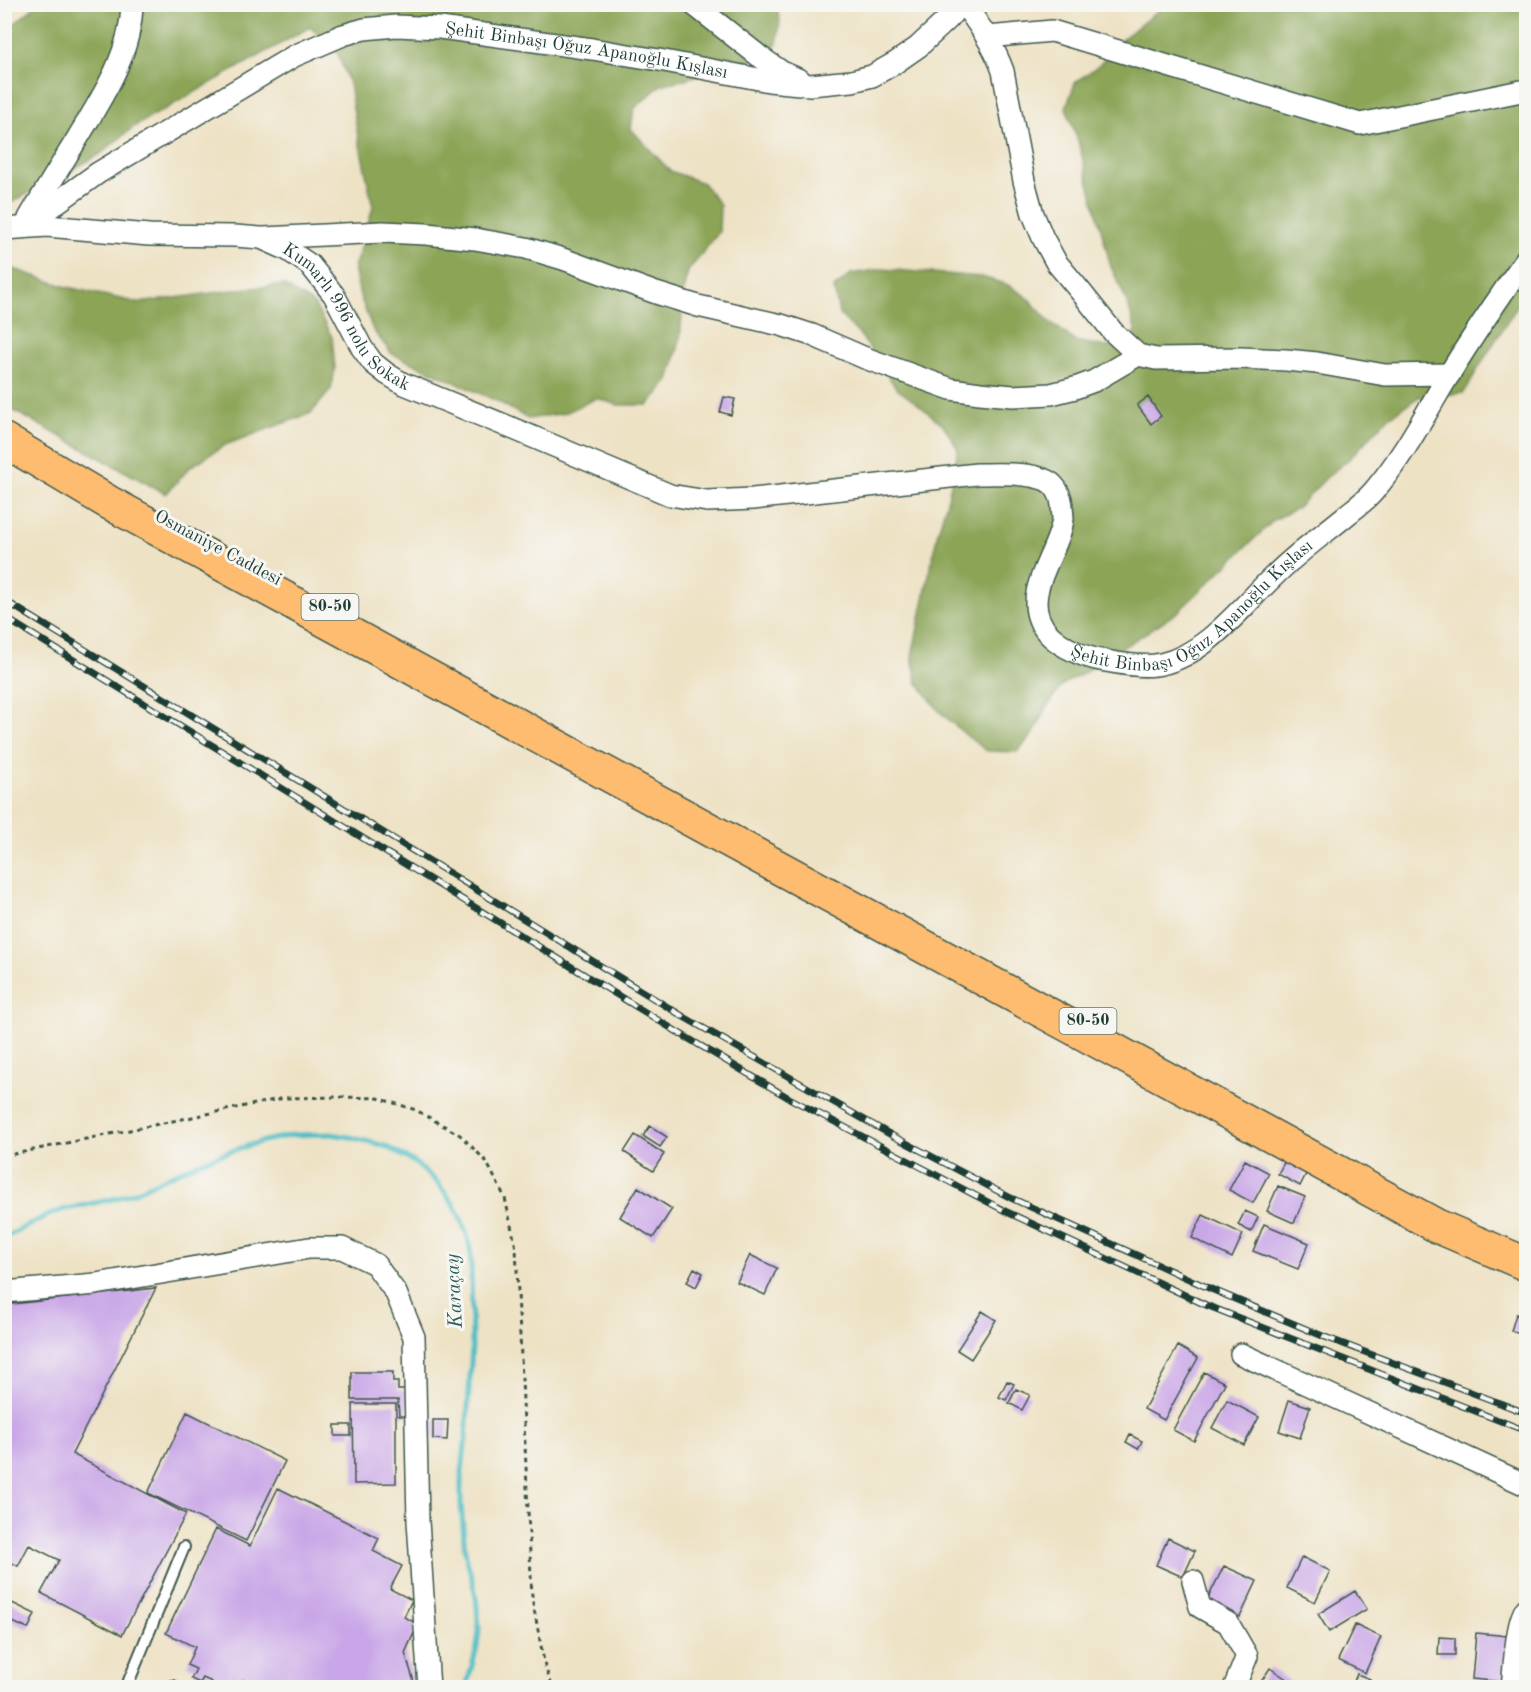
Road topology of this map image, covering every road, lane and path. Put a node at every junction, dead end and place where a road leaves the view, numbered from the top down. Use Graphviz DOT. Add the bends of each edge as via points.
graph roads {
  1 [pos="132,4"];
  2 [pos="693,4"];
  3 [pos="962,4"];
  4 [pos="988,37"];
  5 [pos="810,85"];
  6 [pos="1527,92"];
  7 [pos="14,228"];
  8 [pos="261,238"];
  9 [pos="1527,259"];
  10 [pos="1138,355"];
  11 [pos="1450,374"];
  12 [pos="4,432"];
  13 [pos="4,440"];
  14 [pos="670,495"];
  15 [pos="1527,1249"];
  16 [pos="1527,1264"];
  17 [pos="4,1292"];
  18 [pos="1241,1354"];
  19 [pos="1527,1485"];
  20 [pos="184,1547"];
  21 [pos="1193,1581"];
  22 [pos="1527,1609"];
  23 [pos="126,1688"];
  24 [pos="171,1688"];
  25 [pos="177,1688"];
  26 [pos="429,1688"];
  27 [pos="1234,1688"];
  28 [pos="1512,1688"];
  1 -- 7 [label="street" via="125,48 105,92"];
  2 -- 5 [label="street" via="782,72"];
  3 -- 4 [label="street"];
  3 -- 5 [label="street, Şehit Binbaşı Oğuz Apanoğlu Kışlası" via="918,47 872,76"];
  4 -- 6 [label="street" via="1052,31 1360,124 1521,90"];
  4 -- 10 [label="street" via="1003,71 1024,181 1043,238 1056,262 1113,332"];
  5 -- 7 [label="street, Şehit Binbaşı Oğuz Apanoğlu Kışlası" via="440,28 396,26 364,30 294,56"];
  7 -- 8 [label="street, Kumarlı 996 nolu Sokak" via="47,226 149,235"];
  8 -- 10 [label="street" via="383,232 475,238 525,248 698,306 812,335 951,389 980,393 1051,394 1094,381"];
  8 -- 14 [label="street, Kumarlı 996 nolu Sokak" via="310,265 334,295 362,348 387,374"];
  9 -- 11 [label="street, Şehit Binbaşı Oğuz Apanoğlu Kışlası"];
  10 -- 11 [label="street" via="1286,360 1385,375"];
  11 -- 14 [label="street, Şehit Binbaşı Oğuz Apanoğlu Kışlası" via="1412,439 1371,495 1275,574 1208,640 1187,655 1161,664 1095,660 1068,649 1039,620 1036,598 1063,518 1060,496 1052,483 1038,477 977,474 753,499 707,501"];
  12 -- 15 [label="highway, Osmaniye Caddesi / 80-50" via="655,782 1447,1216"];
  13 -- 16 [label="highway" via="118,507 1437,1226"];
  17 -- 26 [label="street" via="96,1284 309,1248 342,1248 375,1264 396,1293 414,1337 418,1521"];
  18 -- 19 [label="street"];
  20 -- 23 [label="lane"];
  21 -- 27 [label="street" via="1200,1607 1228,1623 1247,1656"];
  22 -- 28 [label="street"];
  24 -- 25 [label="lane"];
}
